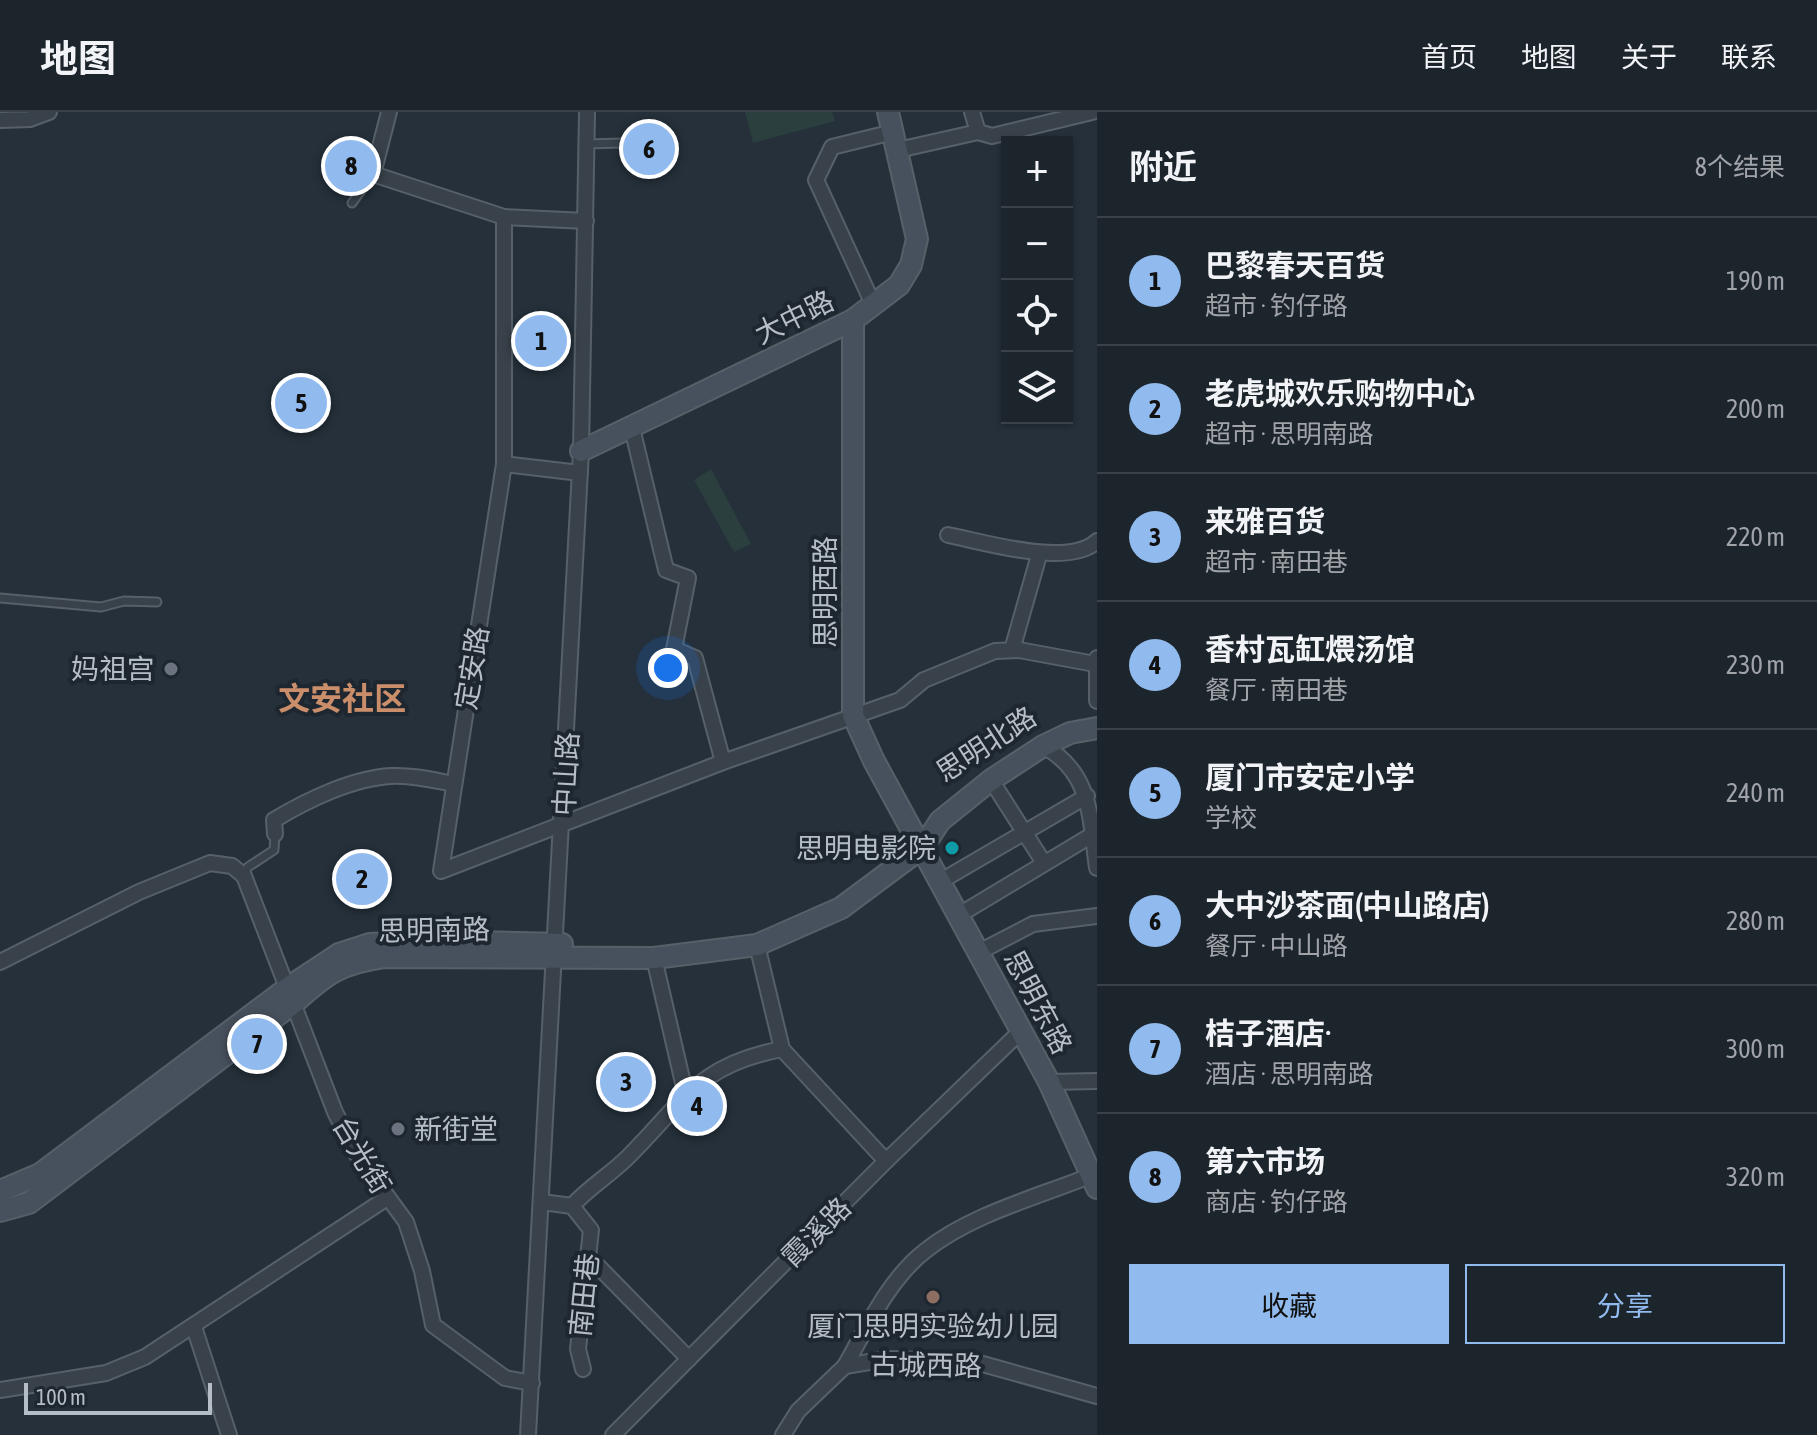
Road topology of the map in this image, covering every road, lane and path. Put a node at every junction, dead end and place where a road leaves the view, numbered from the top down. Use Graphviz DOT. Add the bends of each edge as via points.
graph roads {
  1 [pos="49,112"];
  2 [pos="389,112"];
  3 [pos="587,112"];
  4 [pos="972,112"];
  5 [pos="1092,112"];
  6 [pos="0,120"];
  7 [pos="893,131"];
  8 [pos="978,132"];
  9 [pos="656,142"];
  10 [pos="587,144"];
  11 [pos="373,174"];
  12 [pos="352,203"];
  13 [pos="504,217"];
  14 [pos="586,221"];
  15 [pos="873,304"];
  16 [pos="853,320"];
  17 [pos="632,428"];
  18 [pos="581,451"];
  19 [pos="504,464"];
  20 [pos="580,473"];
  21 [pos="948,535"];
  22 [pos="1095,547"];
  23 [pos="1039,555"];
  24 [pos="0,598"];
  25 [pos="157,602"];
  26 [pos="1012,650"];
  27 [pos="1096,661"];
  28 [pos="1097,701"];
  29 [pos="853,715"];
  30 [pos="1097,717"];
  31 [pos="1097,728"];
  32 [pos="1043,746"];
  33 [pos="723,762"];
  34 [pos="991,780"];
  35 [pos="454,784"];
  36 [pos="1087,796"];
  37 [pos="564,823"];
  38 [pos="1025,832"];
  39 [pos="1095,832"];
  40 [pos="275,834"];
  41 [pos="919,841"];
  42 [pos="1044,863"];
  43 [pos="1097,868"];
  44 [pos="244,876"];
  45 [pos="941,881"];
  46 [pos="959,915"];
  47 [pos="1097,916"];
  48 [pos="757,945"];
  49 [pos="555,950"];
  50 [pos="979,952"];
  51 [pos="654,958"];
  52 [pos="0,962"];
  53 [pos="292,994"];
  54 [pos="1021,1031"];
  55 [pos="782,1049"];
  56 [pos="1097,1081"];
  57 [pos="1049,1082"];
  58 [pos="686,1096"];
  59 [pos="886,1161"];
  60 [pos="1094,1182"];
  61 [pos="0,1191"];
  62 [pos="387,1198"];
  63 [pos="542,1202"];
  64 [pos="572,1206"];
  65 [pos="0,1211"];
  66 [pos="588,1256"];
  67 [pos="194,1327"];
  68 [pos="689,1359"];
  69 [pos="845,1366"];
  70 [pos="583,1369"];
  71 [pos="532,1383"];
  72 [pos="0,1390"];
  73 [pos="1097,1396"];
  74 [pos="229,1435"];
  75 [pos="528,1435"];
  76 [pos="613,1435"];
  77 [pos="783,1435"];
  1 -- 6 [label="street"];
  2 -- 11 [label="street"];
  3 -- 10 [label="street, 中山路"];
  4 -- 8 [label="street"];
  5 -- 8 [label="street" via="992,136"];
  7 -- 8 [label="street"];
  7 -- 15 [label="main road, 大中路" via="917,239 899,285"];
  7 -- 15 [label="street" via="832,147 816,180"];
  9 -- 10 [label="lane"];
  10 -- 14 [label="street, 中山路"];
  11 -- 12 [label="lane"];
  11 -- 13 [label="street"];
  13 -- 14 [label="street"];
  13 -- 19 [label="street, 定安路"];
  14 -- 18 [label="street, 中山路"];
  15 -- 16 [label="main road, 大中路"];
  16 -- 17 [label="main road, 大中路"];
  16 -- 29 [label="main road, 思明西路"];
  17 -- 18 [label="main road, 大中路"];
  17 -- 33 [label="street" via="666,570 688,578 674,649 695,658"];
  18 -- 20 [label="street, 中山路"];
  19 -- 20 [label="street"];
  19 -- 35 [label="street, 定安路"];
  20 -- 37 [label="street, 中山路"];
  21 -- 23 [label="street"];
  22 -- 23 [label="street"];
  23 -- 26 [label="street"];
  24 -- 25 [label="lane" via="101,607"];
  26 -- 27 [label="street"];
  26 -- 29 [label="street" via="966,661 924,680 900,700"];
  27 -- 28 [label="street"];
  29 -- 33 [label="street"];
  29 -- 41 [label="main road, 思明西路"];
  30 -- 41 [label="main road, 思明北路" via="1077,721 1017,752 941,808"];
  31 -- 32 [label="main road, 思明北路"];
  32 -- 34 [label="main road, 思明北路"];
  32 -- 36 [label="street" via="1064,757"];
  33 -- 37 [label="street"];
  34 -- 38 [label="street"];
  34 -- 41 [label="main road, 思明北路"];
  35 -- 37 [label="street, 定安路" via="441,871"];
  35 -- 40 [label="street" via="388,776 357,784 283,814 274,820"];
  36 -- 38 [label="street"];
  36 -- 39 [label="street"];
  37 -- 49 [label="street, 中山路"];
  38 -- 42 [label="street"];
  38 -- 45 [label="street"];
  39 -- 42 [label="street"];
  39 -- 43 [label="street"];
  40 -- 44 [label="lane" via="274,850 248,867"];
  41 -- 45 [label="main road, 思明东路"];
  41 -- 48 [label="main road, 思明南路" via="841,908"];
  41 -- 49 [label="main road, 思明南路" via="838,899 748,938"];
  42 -- 46 [label="street"];
  44 -- 52 [label="street" via="232,866 210,863 139,892"];
  44 -- 53 [label="street, 台光街"];
  45 -- 46 [label="main road, 思明东路"];
  46 -- 50 [label="main road, 思明东路"];
  47 -- 50 [label="street" via="1033,924"];
  48 -- 51 [label="main road, 思明南路"];
  48 -- 55 [label="street"];
  49 -- 51 [label="main road, 思明南路"];
  49 -- 53 [label="main road, 思明南路" via="370,944 339,954"];
  49 -- 63 [label="street, 中山路"];
  50 -- 54 [label="main road, 思明东路"];
  51 -- 58 [label="street"];
  53 -- 61 [label="main road, 思明南路" via="40,1174"];
  53 -- 62 [label="street, 台光街" via="335,1112"];
  53 -- 65 [label="main road, 思明南路" via="29,1203"];
  54 -- 57 [label="main road, 思明东路"];
  54 -- 59 [label="street, 霞溪路"];
  55 -- 58 [label="street" via="743,1057 706,1076"];
  55 -- 59 [label="street"];
  56 -- 57 [label="street"];
  57 -- 60 [label="main road, 思明东路"];
  58 -- 64 [label="street"];
  59 -- 68 [label="street, 霞溪路"];
  60 -- 69 [label="street" via="960,1230 923,1251 884,1298"];
  62 -- 67 [label="street"];
  62 -- 71 [label="street, 台光街" via="406,1222 433,1325 505,1378"];
  63 -- 64 [label="street"];
  63 -- 71 [label="street, 中山路"];
  64 -- 66 [label="street, 南田巷" via="591,1230"];
  66 -- 68 [label="street"];
  66 -- 70 [label="street, 南田巷" via="578,1349"];
  67 -- 72 [label="street" via="106,1373"];
  67 -- 74 [label="street"];
  68 -- 76 [label="street, 霞溪路"];
  69 -- 73 [label="street, 古城西路" via="887,1359 972,1361"];
  69 -- 77 [label="street, 古城西路" via="798,1411"];
  71 -- 75 [label="street, 中山路"];
}
